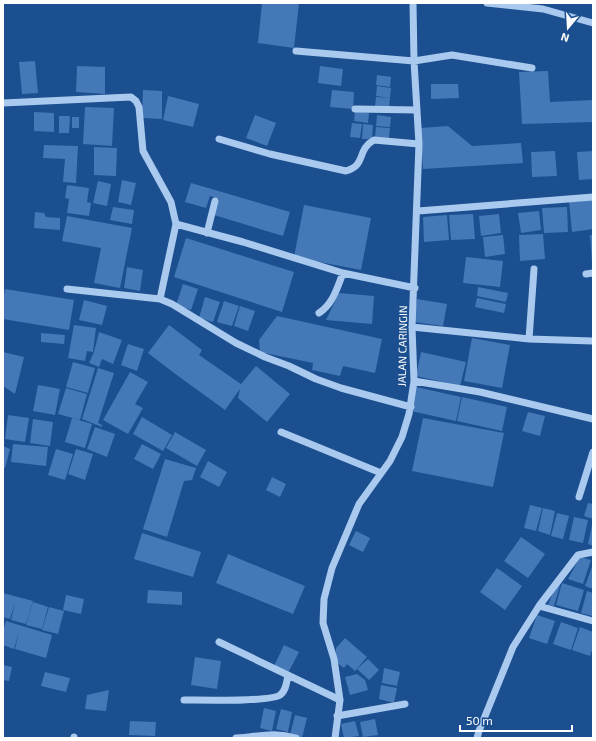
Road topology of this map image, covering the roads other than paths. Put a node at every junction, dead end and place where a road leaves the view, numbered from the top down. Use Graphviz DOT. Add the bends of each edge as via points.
graph roads {
  1 [pos="413,3"];
  2 [pos="487,3"];
  3 [pos="593,23"];
  4 [pos="296,51"];
  5 [pos="414,61"];
  6 [pos="532,68"];
  7 [pos="3,103"];
  8 [pos="354,108"];
  9 [pos="417,110"];
  10 [pos="219,139"];
  11 [pos="419,144"];
  12 [pos="593,197"];
  13 [pos="215,201"];
  14 [pos="418,211"];
  15 [pos="176,224"];
  16 [pos="207,233"];
  17 [pos="534,269"];
  18 [pos="343,273"];
  19 [pos="415,288"];
  20 [pos="67,289"];
  21 [pos="160,300"];
  22 [pos="319,313"];
  23 [pos="412,327"];
  24 [pos="529,339"];
  25 [pos="593,342"];
  26 [pos="414,381"];
  27 [pos="411,407"];
  28 [pos="593,419"];
  29 [pos="280,432"];
  30 [pos="593,452"];
  31 [pos="382,473"];
  32 [pos="579,497"];
  33 [pos="593,552"];
  34 [pos="539,606"];
  35 [pos="593,621"];
  36 [pos="219,642"];
  37 [pos="288,675"];
  38 [pos="184,700"];
  39 [pos="340,700"];
  40 [pos="406,704"];
  41 [pos="337,716"];
  42 [pos="236,738"];
  43 [pos="296,738"];
  44 [pos="335,738"];
  45 [pos="477,738"];
  1 -- 5 [label="street, JALAN CARINGIN"];
  2 -- 3 [label="street" via="543,9"];
  4 -- 5 [label="street"];
  5 -- 6 [label="street" via="452,55"];
  5 -- 9 [label="street, JALAN CARINGIN"];
  7 -- 15 [label="street" via="131,97 139,107 143,151 171,202"];
  8 -- 9 [label="street"];
  9 -- 11 [label="street, JALAN CARINGIN"];
  10 -- 11 [label="street" via="270,154 346,171 359,164 365,147 374,140"];
  11 -- 14 [label="street, JALAN CARINGIN"];
  12 -- 14 [label="street"];
  13 -- 16 [label="street"];
  14 -- 19 [label="street, JALAN CARINGIN"];
  15 -- 16 [label="street"];
  15 -- 21 [label="street"];
  16 -- 18 [label="street"];
  17 -- 24 [label="street"];
  18 -- 19 [label="street"];
  18 -- 22 [label="street" via="331,302"];
  19 -- 23 [label="street, JALAN CARINGIN"];
  20 -- 21 [label="street"];
  21 -- 27 [label="street" via="172,304 236,343 316,379"];
  23 -- 24 [label="street"];
  23 -- 26 [label="street, JALAN CARINGIN"];
  24 -- 25 [label="street"];
  26 -- 27 [label="street, JALAN CARINGIN"];
  26 -- 28 [label="street" via="480,392"];
  27 -- 31 [label="street, JALAN CARINGIN" via="402,437"];
  29 -- 31 [label="street"];
  30 -- 32 [label="street"];
  31 -- 39 [label="street, JALAN CARINGIN" via="359,504 332,568 324,599 324,623 334,660"];
  33 -- 34 [label="street" via="578,555"];
  34 -- 35 [label="street"];
  34 -- 45 [label="street" via="513,647"];
  36 -- 37 [label="street"];
  37 -- 38 [label="street" via="282,694 276,698"];
  37 -- 39 [label="street"];
  39 -- 41 [label="street, JALAN CARINGIN"];
  40 -- 41 [label="street"];
  41 -- 44 [label="street, JALAN CARINGIN"];
  42 -- 43 [label="street" via="262,734"];
}
